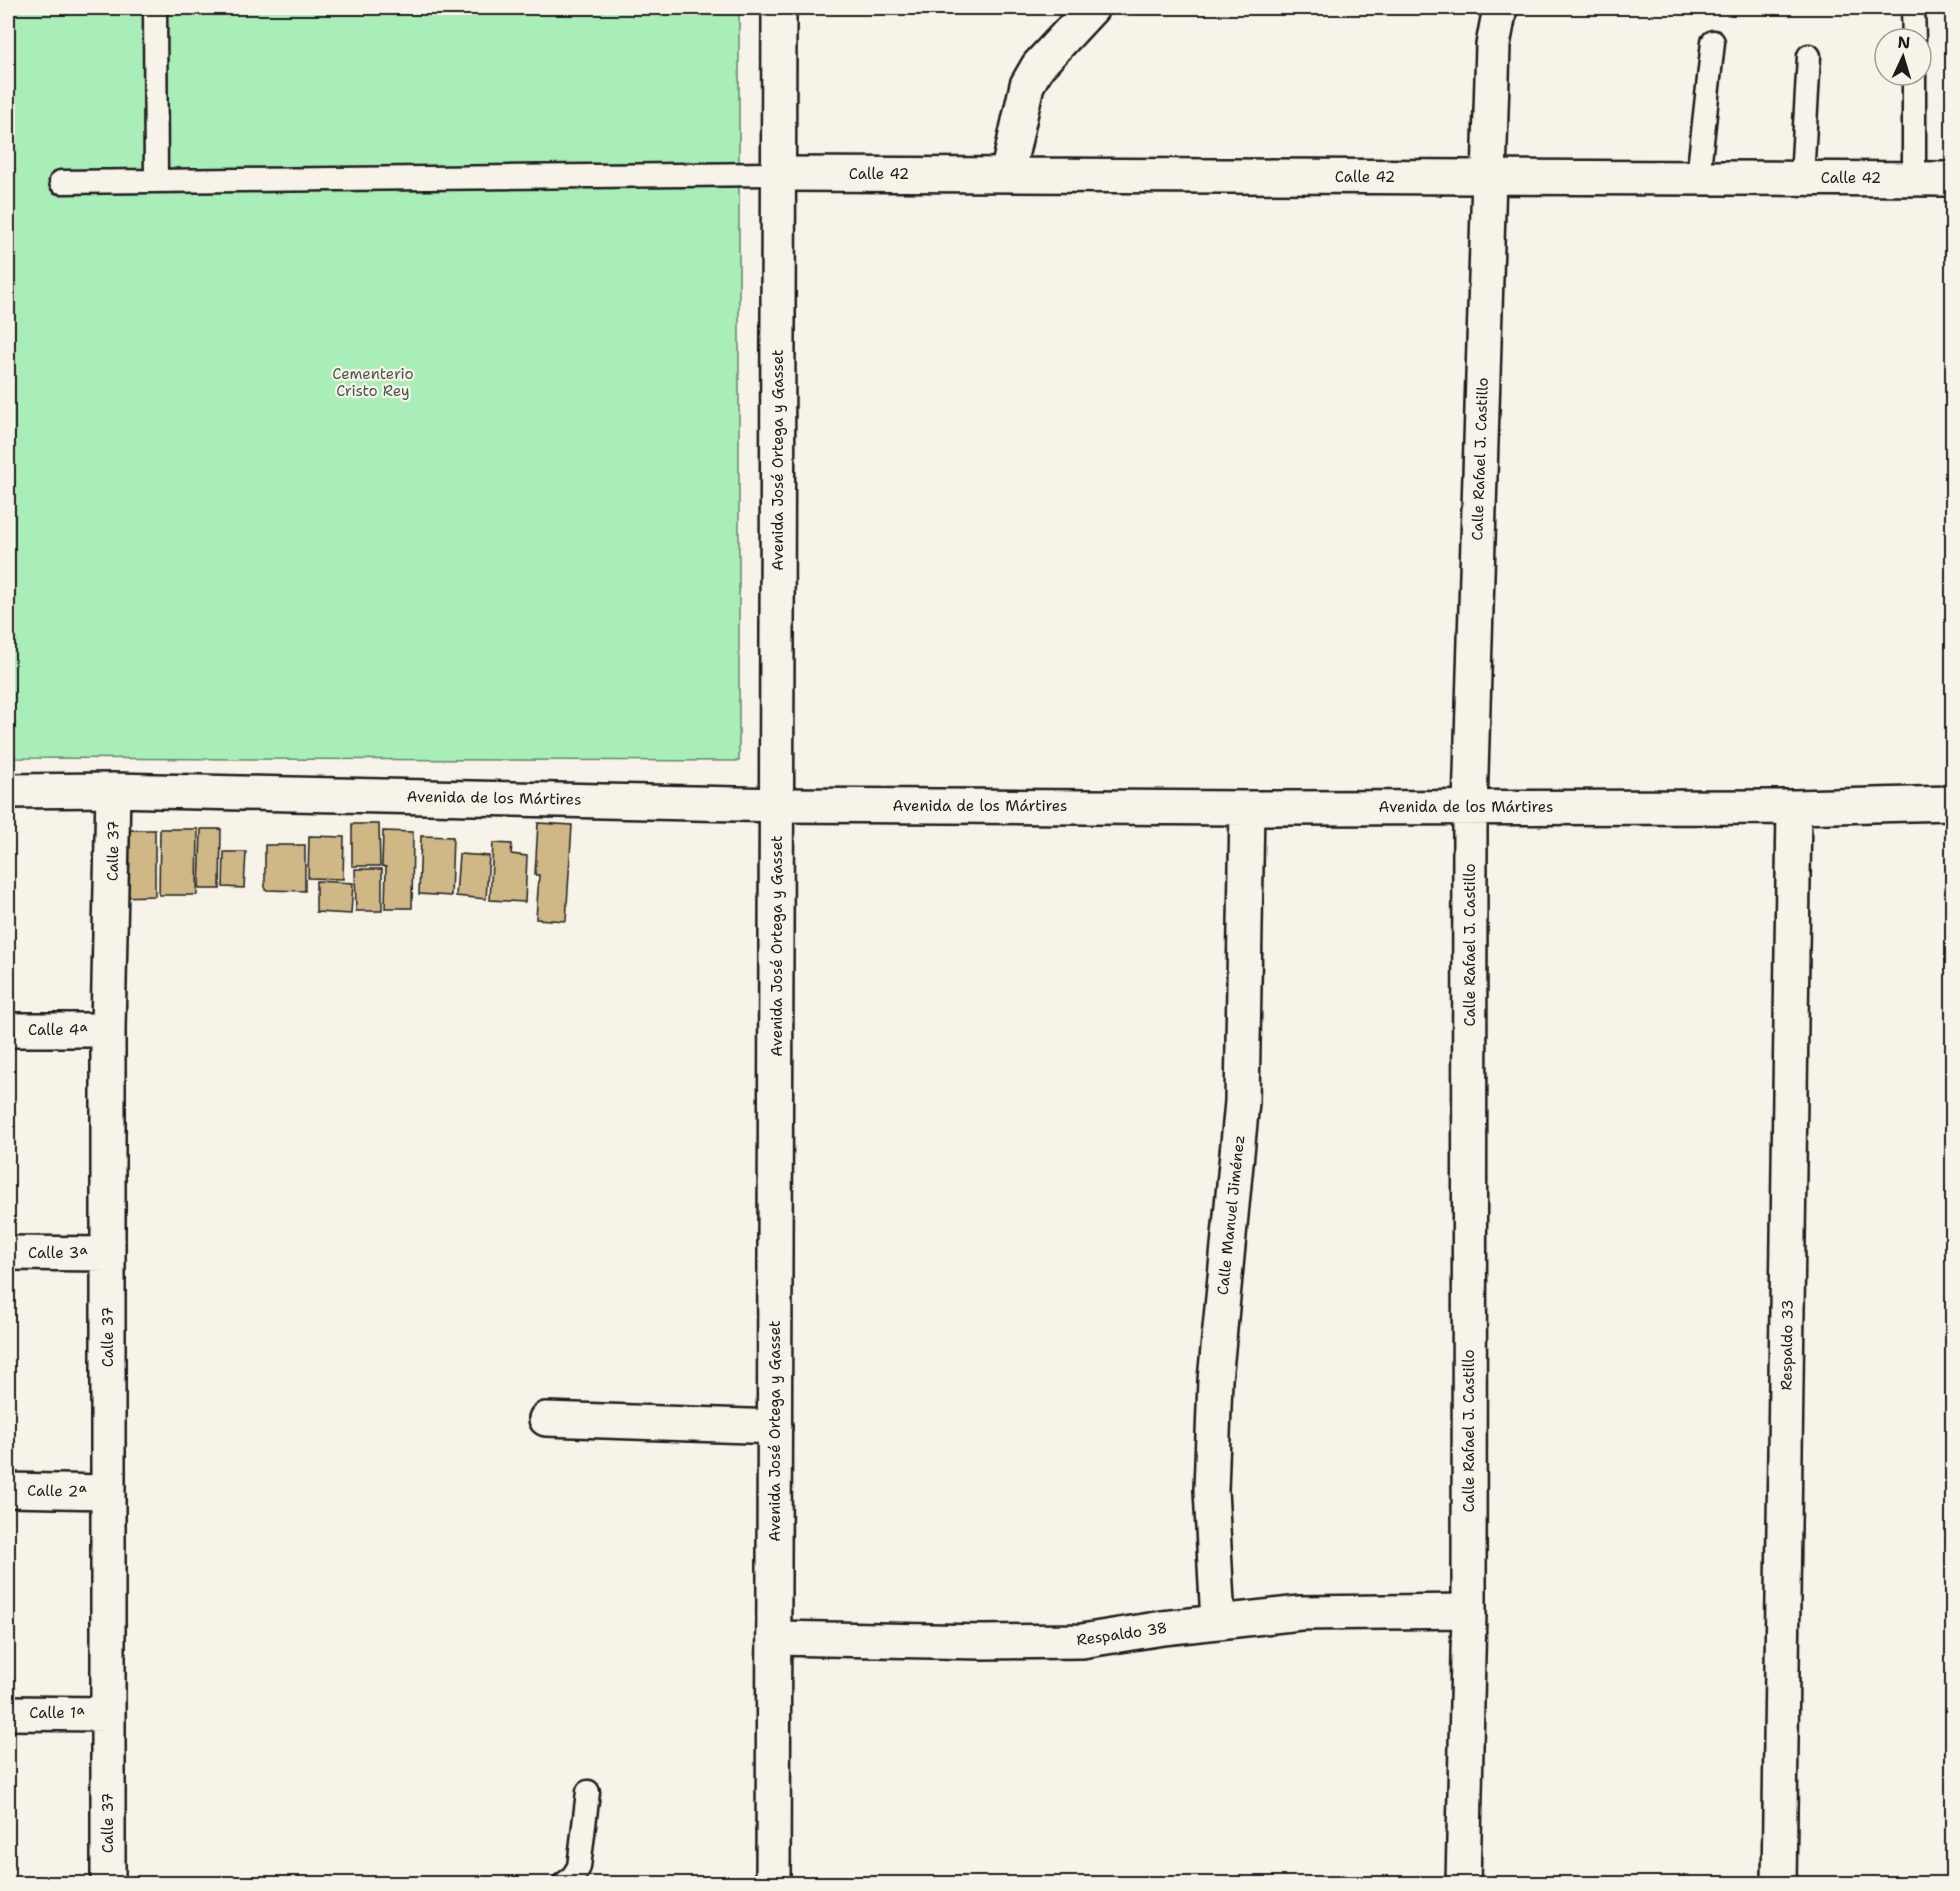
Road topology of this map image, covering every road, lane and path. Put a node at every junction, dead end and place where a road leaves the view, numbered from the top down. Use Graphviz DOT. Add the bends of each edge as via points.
graph roads {
  1 [pos="156,8"];
  2 [pos="778,8"];
  3 [pos="1092,8"];
  4 [pos="1500,8"];
  5 [pos="1913,8"];
  6 [pos="1914,27"];
  7 [pos="1713,42"];
  8 [pos="1809,56"];
  9 [pos="1914,87"];
  10 [pos="778,174"];
  11 [pos="1007,175"];
  12 [pos="1489,177"];
  13 [pos="1698,178"];
  14 [pos="1802,178"];
  15 [pos="1914,178"];
  16 [pos="1953,179"];
  17 [pos="156,181"];
  18 [pos="61,182"];
  19 [pos="113,790"];
  20 [pos="8,791"];
  21 [pos="1953,802"];
  22 [pos="778,805"];
  23 [pos="1470,806"];
  24 [pos="1794,807"];
  25 [pos="1247,808"];
  26 [pos="8,1029"];
  27 [pos="108,1030"];
  28 [pos="8,1253"];
  29 [pos="108,1254"];
  30 [pos="546,1419"];
  31 [pos="775,1427"];
  32 [pos="8,1490"];
  33 [pos="107,1492"];
  34 [pos="1469,1611"];
  35 [pos="1218,1622"];
  36 [pos="774,1638"];
  37 [pos="8,1713"];
  38 [pos="107,1714"];
  39 [pos="588,1792"];
  40 [pos="108,1884"];
  41 [pos="564,1884"];
  42 [pos="773,1884"];
  43 [pos="1463,1884"];
  44 [pos="1779,1884"];
  1 -- 17 [label="lane"];
  2 -- 10 [label="street, Avenida José Ortega y Gasset"];
  3 -- 11 [label="street" via="1038,66 1027,85"];
  4 -- 12 [label="street, Calle Rafael J. Castillo" via="1493,45"];
  5 -- 6 [label="lane"];
  7 -- 13 [label="lane"];
  8 -- 14 [label="lane"];
  9 -- 15 [label="lane"];
  10 -- 11 [label="street, Calle 42"];
  10 -- 17 [label="lane"];
  10 -- 22 [label="street, Avenida José Ortega y Gasset"];
  11 -- 12 [label="street, Calle 42"];
  12 -- 13 [label="street, Calle 42"];
  12 -- 23 [label="street, Calle Rafael J. Castillo"];
  13 -- 14 [label="street, Calle 42"];
  14 -- 15 [label="street, Calle 42"];
  15 -- 16 [label="street, Calle 42"];
  17 -- 18 [label="lane"];
  19 -- 20 [label="street, Avenida de los Mártires"];
  19 -- 22 [label="street, Avenida de los Mártires"];
  19 -- 27 [label="street, Calle 37"];
  21 -- 24 [label="street, Avenida de los Mártires"];
  22 -- 25 [label="street, Avenida de los Mártires"];
  22 -- 31 [label="street, Avenida José Ortega y Gasset"];
  23 -- 24 [label="street, Avenida de los Mártires"];
  23 -- 25 [label="street, Avenida de los Mártires"];
  23 -- 34 [label="street, Calle Rafael J. Castillo"];
  24 -- 44 [label="street, Respaldo 33"];
  25 -- 35 [label="street, Calle Manuel Jiménez" via="1242,1102 1215,1380 1212,1479"];
  26 -- 27 [label="street, Calle 4ª"];
  27 -- 29 [label="street, Calle 37"];
  28 -- 29 [label="street, Calle 3ª"];
  29 -- 33 [label="street, Calle 37"];
  30 -- 31 [label="street"];
  31 -- 36 [label="street, Avenida José Ortega y Gasset"];
  32 -- 33 [label="street, Calle 2ª"];
  33 -- 38 [label="street, Calle 37"];
  34 -- 35 [label="street, Respaldo 38" via="1300,1613"];
  34 -- 43 [label="street, Calle Rafael J. Castillo"];
  35 -- 36 [label="street, Respaldo 38" via="1082,1641"];
  36 -- 42 [label="street, Avenida José Ortega y Gasset"];
  37 -- 38 [label="street, Calle 1ª"];
  38 -- 40 [label="street, Calle 37"];
  39 -- 41 [label="lane" via="579,1868"];
}
